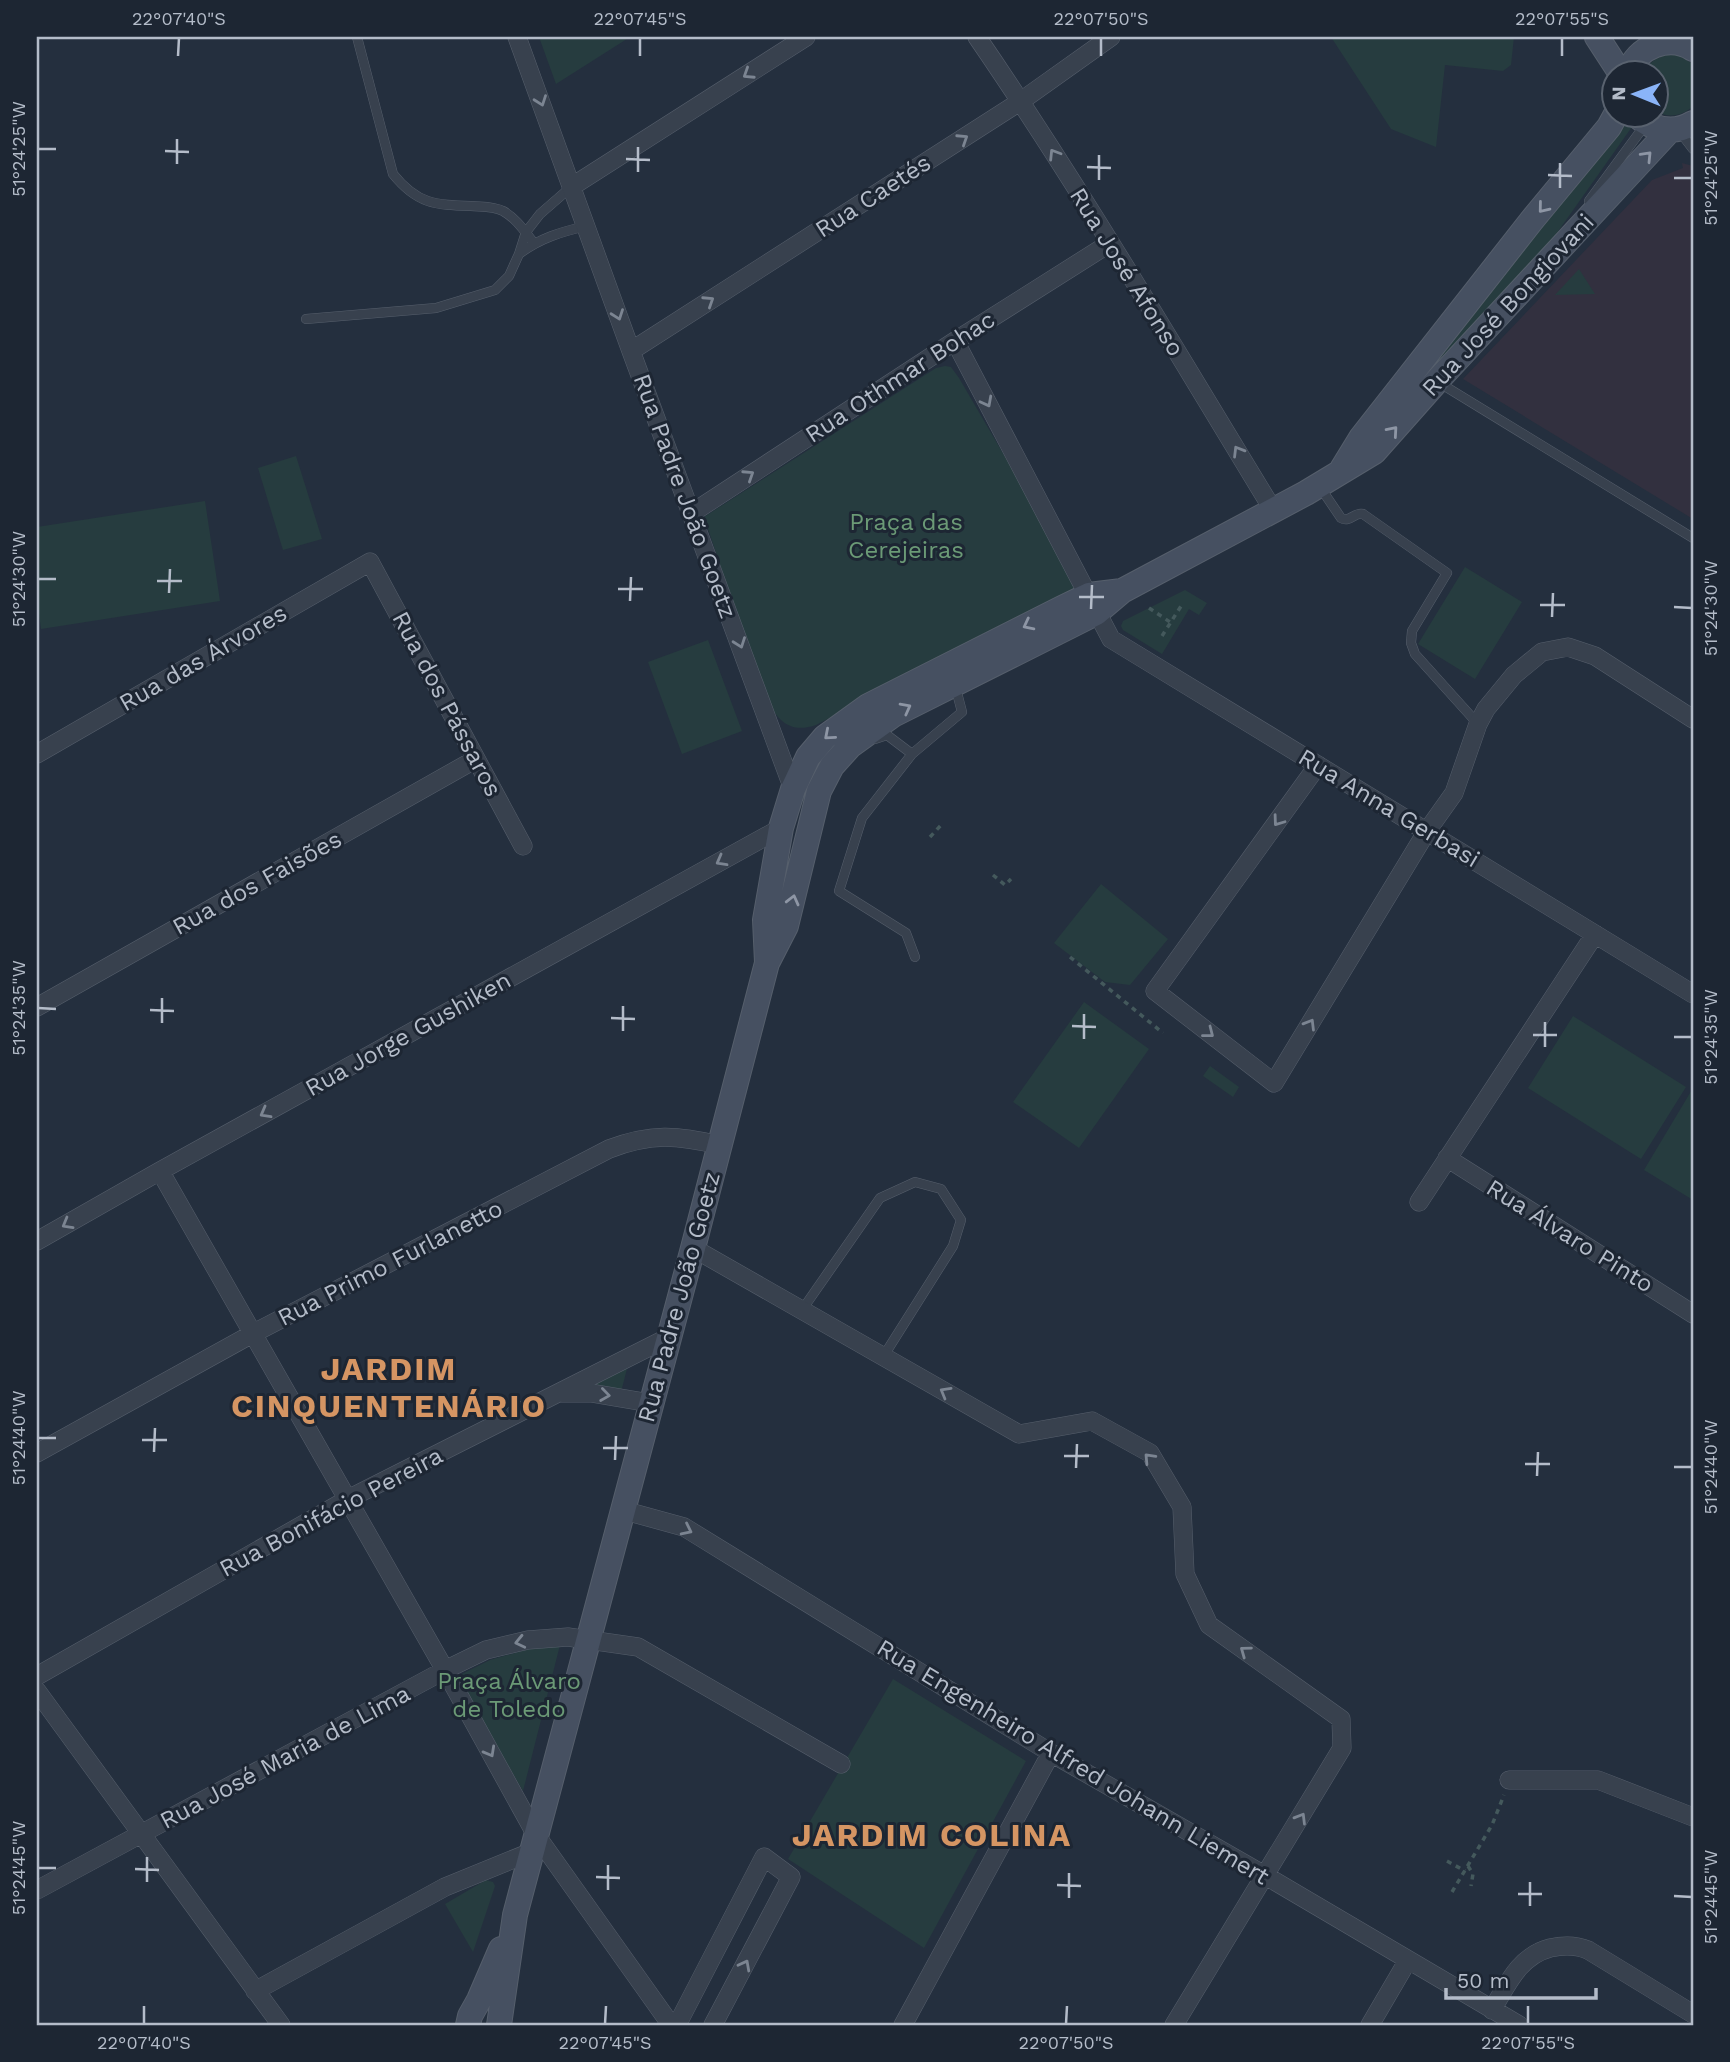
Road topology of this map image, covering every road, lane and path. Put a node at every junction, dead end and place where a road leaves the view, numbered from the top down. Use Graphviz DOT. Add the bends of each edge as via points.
graph roads {
  1 [pos="357,37"];
  2 [pos="517,37"];
  3 [pos="806,37"];
  4 [pos="977,37"];
  5 [pos="1111,37"];
  6 [pos="1597,37"];
  7 [pos="1653,41"];
  8 [pos="1693,49"];
  9 [pos="1612,60"];
  10 [pos="1635,60"];
  11 [pos="1021,102"];
  12 [pos="1607,130"];
  13 [pos="1634,130"];
  14 [pos="1684,133"];
  15 [pos="571,187"];
  16 [pos="586,226"];
  17 [pos="526,232"];
  18 [pos="534,243"];
  19 [pos="1110,243"];
  20 [pos="1555,253"];
  21 [pos="519,254"];
  22 [pos="306,320"];
  23 [pos="955,341"];
  24 [pos="631,351"];
  25 [pos="1437,381"];
  26 [pos="1330,480"];
  27 [pos="1273,510"];
  28 [pos="692,513"];
  29 [pos="1693,538"];
  30 [pos="370,562"];
  31 [pos="1183,603"];
  32 [pos="1093,604"];
  33 [pos="1149,608"];
  34 [pos="1170,622"];
  35 [pos="1162,636"];
  36 [pos="954,683"];
  37 [pos="1693,719"];
  38 [pos="1478,724"];
  39 [pos="850,746"];
  40 [pos="37,754"];
  41 [pos="912,754"];
  42 [pos="476,759"];
  43 [pos="1318,765"];
  44 [pos="793,789"];
  45 [pos="943,823"];
  46 [pos="781,828"];
  47 [pos="1427,831"];
  48 [pos="930,837"];
  49 [pos="523,846"];
  50 [pos="993,875"];
  51 [pos="1011,879"];
  52 [pos="1595,934"];
  53 [pos="915,957"];
  54 [pos="1070,957"];
  55 [pos="767,963"];
  56 [pos="1693,994"];
  57 [pos="37,1007"];
  58 [pos="1163,1033"];
  59 [pos="719,1145"];
  60 [pos="1447,1158"];
  61 [pos="160,1171"];
  62 [pos="1419,1202"];
  63 [pos="37,1241"];
  64 [pos="693,1248"];
  65 [pos="802,1310"];
  66 [pos="1693,1314"];
  67 [pos="252,1334"];
  68 [pos="667,1338"];
  69 [pos="883,1357"];
  70 [pos="559,1393"];
  71 [pos="650,1403"];
  72 [pos="37,1453"];
  73 [pos="348,1499"];
  74 [pos="622,1510"];
  75 [pos="587,1640"];
  76 [pos="445,1670"];
  77 [pos="37,1676"];
  78 [pos="37,1691"];
  79 [pos="1051,1753"];
  80 [pos="841,1765"];
  81 [pos="1509,1780"];
  82 [pos="1693,1817"];
  83 [pos="142,1835"];
  84 [pos="534,1844"];
  85 [pos="1447,1861"];
  86 [pos="1468,1866"];
  87 [pos="1465,1871"];
  88 [pos="1266,1876"];
  89 [pos="1471,1886"];
  90 [pos="37,1890"];
  91 [pos="1452,1892"];
  92 [pos="515,1915"];
  93 [pos="1408,1960"];
  94 [pos="255,1991"];
  95 [pos="1492,2010"];
  96 [pos="1693,2014"];
  97 [pos="465,2022"];
  98 [pos="281,2025"];
  99 [pos="497,2025"];
  100 [pos="671,2025"];
  101 [pos="677,2025"];
  102 [pos="713,2025"];
  103 [pos="903,2025"];
  104 [pos="1174,2025"];
  105 [pos="1370,2025"];
  106 [pos="1519,2025"];
  1 -- 17 [label="lane" via="393,174 400,183 429,203 503,211"];
  2 -- 15 [label="street, Rua Padre João Goetz, one-way"];
  3 -- 15 [label="street, one-way"];
  4 -- 11 [label="street, Rua José Afonso"];
  5 -- 11 [label="street, Rua Caetés"];
  6 -- 9 [label="street"];
  7 -- 8 [label="street" via="1676,42"];
  7 -- 10 [label="street"];
  19 -- 11 [label="street, Rua José Afonso, one-way"];
  24 -- 11 [label="street, Rua Caetés, one-way"];
  12 -- 26 [label="street, Rua José Bongiovani, one-way"];
  13 -- 20 [label="lane"];
  20 -- 14 [label="street, Rua José Bongiovani, one-way"];
  15 -- 16 [label="street, Rua Padre João Goetz"];
  15 -- 17 [label="lane"];
  16 -- 18 [label="lane"];
  16 -- 24 [label="street, Rua Padre João Goetz, one-way"];
  17 -- 18 [label="lane"];
  17 -- 21 [label="lane"];
  18 -- 21 [label="lane"];
  19 -- 23 [label="street, Rua Othmar Bohac"];
  27 -- 19 [label="street, Rua José Afonso, one-way"];
  20 -- 25 [label="street, Rua José Bongiovani"];
  21 -- 22 [label="lane" via="509,276 495,290 436,308"];
  28 -- 23 [label="street, Rua Othmar Bohac, one-way"];
  23 -- 32 [label="street, Rua Anna Gerbasi, one-way"];
  24 -- 28 [label="street, Rua Padre João Goetz"];
  26 -- 25 [label="street, Rua José Bongiovani, one-way" via="1374,452"];
  25 -- 29 [label="lane"];
  26 -- 27 [label="street, Rua José Bongiovani"];
  26 -- 38 [label="lane" via="1340,518 1363,514 1447,573 1412,631 1411,643 1415,654"];
  27 -- 32 [label="street, Rua José Bongiovani"];
  28 -- 44 [label="street, Rua Padre João Goetz, one-way"];
  30 -- 40 [label="street, Rua das Árvores"];
  30 -- 42 [label="street, Rua dos Pássaros"];
  31 -- 34 [label="path"];
  32 -- 36 [label="street, Rua José Bongiovani"];
  32 -- 43 [label="street, Rua Anna Gerbasi" via="1111,639"];
  32 -- 44 [label="street, Rua José Bongiovani, one-way" via="868,706 825,737 808,757"];
  33 -- 34 [label="path"];
  34 -- 35 [label="path"];
  39 -- 36 [label="street, Rua José Bongiovani, one-way" via="892,715"];
  36 -- 41 [label="lane" via="962,712"];
  37 -- 38 [label="street" via="1595,656 1568,646 1542,652 1514,675"];
  38 -- 47 [label="street" via="1454,793"];
  39 -- 41 [label="lane" via="887,736"];
  55 -- 39 [label="street, Rua Padre João Goetz, one-way" via="786,926 820,791 832,766"];
  41 -- 53 [label="lane" via="862,818 839,891 906,933"];
  42 -- 49 [label="street, Rua dos Pássaros"];
  42 -- 57 [label="street, Rua dos Faisões"];
  43 -- 47 [label="street, Rua Anna Gerbasi"];
  43 -- 47 [label="street, one-way" via="1155,991 1274,1083"];
  44 -- 46 [label="street, Rua Padre João Goetz"];
  45 -- 48 [label="path"];
  46 -- 55 [label="street, Rua Padre João Goetz" via="765,920"];
  46 -- 61 [label="street, Rua Jorge Gushiken, one-way"];
  47 -- 52 [label="street, Rua Anna Gerbasi"];
  50 -- 51 [label="path" via="1005,885"];
  52 -- 56 [label="street, Rua Anna Gerbasi"];
  52 -- 60 [label="street"];
  54 -- 58 [label="path"];
  55 -- 59 [label="street, Rua Padre João Goetz"];
  59 -- 64 [label="street, Rua Padre João Goetz"];
  59 -- 67 [label="street, Rua Primo Furlanetto" via="662,1137 609,1149"];
  60 -- 62 [label="street"];
  60 -- 66 [label="street, Rua Álvaro Pinto"];
  61 -- 63 [label="street, Rua Jorge Gushiken, one-way"];
  61 -- 67 [label="street"];
  64 -- 65 [label="street"];
  64 -- 68 [label="street, Rua Padre João Goetz"];
  65 -- 69 [label="street"];
  65 -- 69 [label="lane" via="880,1198 915,1182 941,1189 961,1220 953,1246"];
  67 -- 72 [label="street, Rua Primo Furlanetto"];
  67 -- 73 [label="street"];
  68 -- 70 [label="street, Rua Bonifácio Pereira"];
  68 -- 71 [label="street, Rua Padre João Goetz"];
  88 -- 69 [label="street, one-way" via="1342,1748 1341,1719 1209,1625 1185,1574 1182,1507 1150,1453 1092,1422 1019,1434"];
  70 -- 71 [label="street, one-way"];
  70 -- 73 [label="street, Rua Bonifácio Pereira"];
  71 -- 74 [label="street, Rua Padre João Goetz"];
  73 -- 76 [label="street"];
  73 -- 77 [label="street, Rua Bonifácio Pereira"];
  74 -- 75 [label="street, Rua Padre João Goetz"];
  74 -- 79 [label="street, Rua Engenheiro Alfred Johann Liemert, one-way" via="684,1527"];
  75 -- 76 [label="street, Rua José Maria de Lima, one-way" via="528,1640 486,1650"];
  75 -- 80 [label="street, Rua José Maria de Lima" via="638,1647"];
  75 -- 84 [label="street, Rua Padre João Goetz"];
  76 -- 83 [label="street, Rua José Maria de Lima"];
  76 -- 84 [label="street, one-way"];
  78 -- 83 [label="street"];
  79 -- 88 [label="street, Rua Engenheiro Alfred Johann Liemert"];
  79 -- 103 [label="street"];
  81 -- 82 [label="street" via="1598,1780"];
  81 -- 86 [label="path" via="1492,1825"];
  83 -- 90 [label="street, Rua José Maria de Lima"];
  83 -- 94 [label="street"];
  84 -- 92 [label="street, Rua Padre João Goetz"];
  84 -- 94 [label="street"];
  84 -- 100 [label="street"];
  85 -- 87 [label="path"];
  86 -- 87 [label="path"];
  86 -- 89 [label="path" via="1473,1874"];
  87 -- 91 [label="path"];
  88 -- 93 [label="street, Rua Engenheiro Alfred Johann Liemert"];
  88 -- 104 [label="street"];
  92 -- 97 [label="street, Rua Padre João Goetz"];
  92 -- 99 [label="street, Rua Padre João Goetz"];
  93 -- 95 [label="street, Rua Engenheiro Alfred Johann Liemert"];
  93 -- 105 [label="street"];
  94 -- 98 [label="street"];
  95 -- 96 [label="street" via="1527,1958 1541,1950 1579,1946"];
  95 -- 106 [label="street, Rua Engenheiro Alfred Johann Liemert"];
  97 -- 99 [label="street" via="486,2018"];
  102 -- 101 [label="street, one-way" via="790,1877 764,1857"];
}
